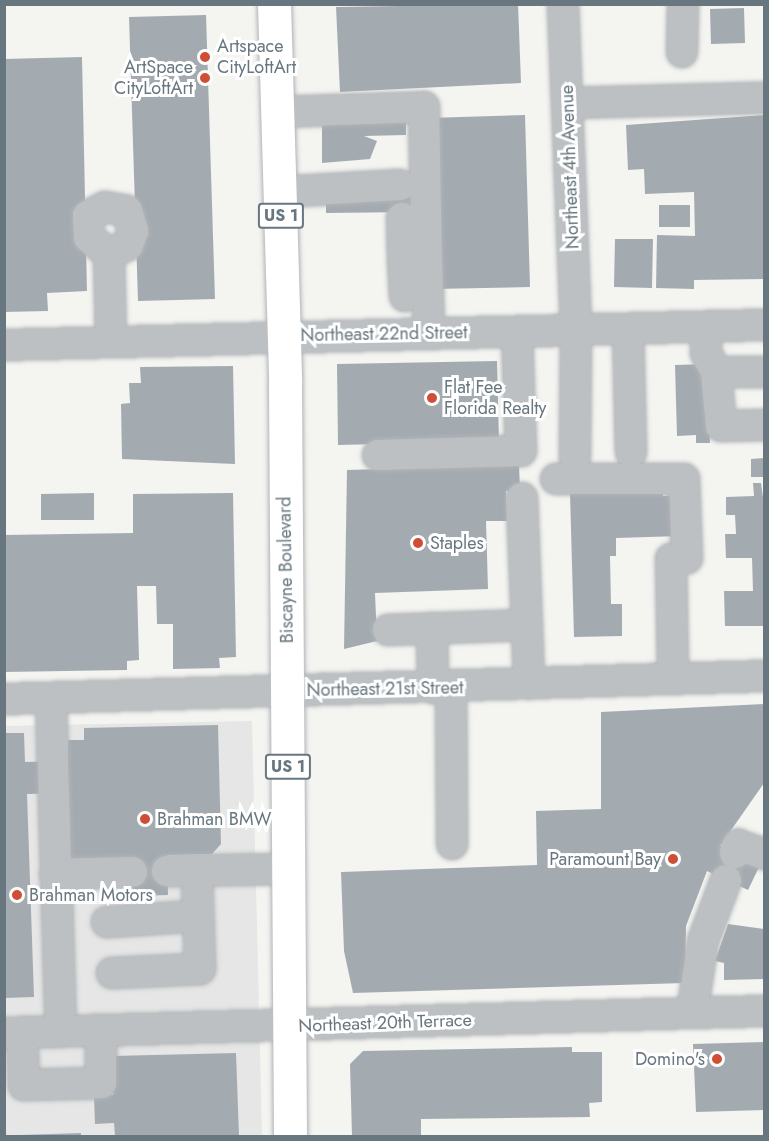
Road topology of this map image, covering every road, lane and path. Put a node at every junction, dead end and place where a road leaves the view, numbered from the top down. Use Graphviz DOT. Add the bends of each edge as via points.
graph roads {
  1 [pos="274,4"];
  2 [pos="563,4"];
  3 [pos="683,4"];
  4 [pos="682,52"];
  5 [pos="765,98"];
  6 [pos="568,103"];
  7 [pos="277,112"];
  8 [pos="400,185"];
  9 [pos="280,192"];
  10 [pos="402,218"];
  11 [pos="109,254"];
  12 [pos="415,258"];
  13 [pos="405,296"];
  14 [pos="765,325"];
  15 [pos="706,327"];
  16 [pos="628,329"];
  17 [pos="576,330"];
  18 [pos="517,332"];
  19 [pos="429,333"];
  20 [pos="284,337"];
  21 [pos="111,342"];
  22 [pos="4,345"];
  23 [pos="716,372"];
  24 [pos="765,372"];
  25 [pos="765,425"];
  26 [pos="631,452"];
  27 [pos="378,455"];
  28 [pos="522,498"];
  29 [pos="527,625"];
  30 [pos="432,628"];
  31 [pos="388,630"];
  32 [pos="765,676"];
  33 [pos="673,679"];
  34 [pos="529,684"];
  35 [pos="442,688"];
  36 [pos="287,691"];
  37 [pos="51,698"];
  38 [pos="4,699"];
  39 [pos="453,844"];
  40 [pos="765,854"];
  41 [pos="289,869"];
  42 [pos="167,871"];
  43 [pos="197,871"];
  44 [pos="132,872"];
  45 [pos="55,874"];
  46 [pos="198,916"];
  47 [pos="107,922"];
  48 [pos="112,973"];
  49 [pos="765,1011"];
  50 [pos="692,1013"];
  51 [pos="290,1026"];
  52 [pos="101,1030"];
  53 [pos="14,1032"];
  54 [pos="61,1032"];
  55 [pos="290,1137"];
  1 -- 7 [label="main road, Biscayne Boulevard / US 1"];
  2 -- 6 [label="street, Northeast 4th Avenue"];
  3 -- 4 [label="street"];
  5 -- 6 [label="street"];
  6 -- 17 [label="street, Northeast 4th Avenue"];
  7 -- 9 [label="main road, Biscayne Boulevard / US 1"];
  7 -- 12 [label="street" via="424,107"];
  8 -- 9 [label="street"];
  9 -- 20 [label="main road, Biscayne Boulevard / US 1"];
  10 -- 12 [label="street"];
  11 -- 21 [label="street"];
  12 -- 13 [label="street"];
  12 -- 19 [label="street"];
  14 -- 15 [label="street, Northeast 22nd Street"];
  15 -- 16 [label="street, Northeast 22nd Street"];
  15 -- 23 [label="street" via="706,353"];
  16 -- 17 [label="street, Northeast 22nd Street"];
  16 -- 26 [label="street"];
  17 -- 18 [label="street, Northeast 22nd Street"];
  17 -- 33 [label="street, Northeast 4th Avenue" via="566,468 684,478 687,558 671,559"];
  18 -- 19 [label="street, Northeast 22nd Street"];
  18 -- 27 [label="street" via="521,451"];
  19 -- 20 [label="street, Northeast 22nd Street"];
  20 -- 21 [label="street, Northeast 22nd Street"];
  20 -- 36 [label="main road, Biscayne Boulevard / US 1"];
  21 -- 22 [label="street, Northeast 22nd Street"];
  23 -- 24 [label="street"];
  23 -- 25 [label="street" via="721,426"];
  28 -- 29 [label="street"];
  29 -- 30 [label="street"];
  29 -- 34 [label="street"];
  30 -- 31 [label="street"];
  30 -- 35 [label="street"];
  32 -- 33 [label="street, Northeast 21st Street"];
  33 -- 34 [label="street, Northeast 21st Street"];
  34 -- 35 [label="street, Northeast 21st Street"];
  35 -- 36 [label="street, Northeast 21st Street"];
  35 -- 39 [label="street"];
  36 -- 37 [label="street, Northeast 21st Street"];
  36 -- 41 [label="main road, Biscayne Boulevard / US 1"];
  37 -- 38 [label="street, Northeast 21st Street"];
  37 -- 45 [label="street"];
  40 -- 50 [label="street" via="738,845 703,941"];
  41 -- 43 [label="street"];
  41 -- 51 [label="main road, Biscayne Boulevard / US 1"];
  42 -- 43 [label="street"];
  43 -- 46 [label="street"];
  44 -- 45 [label="street"];
  45 -- 54 [label="street"];
  46 -- 47 [label="street"];
  46 -- 48 [label="street" via="200,969"];
  49 -- 50 [label="street, Northeast 20th Terrace"];
  50 -- 51 [label="street, Northeast 20th Terrace"];
  51 -- 52 [label="street, Northeast 20th Terrace"];
  51 -- 55 [label="main road, Biscayne Boulevard / US 1"];
  52 -- 53 [label="street" via="101,1083 24,1084"];
  52 -- 54 [label="street, Northeast 20th Terrace"];
  53 -- 54 [label="street, Northeast 20th Terrace"];
}
